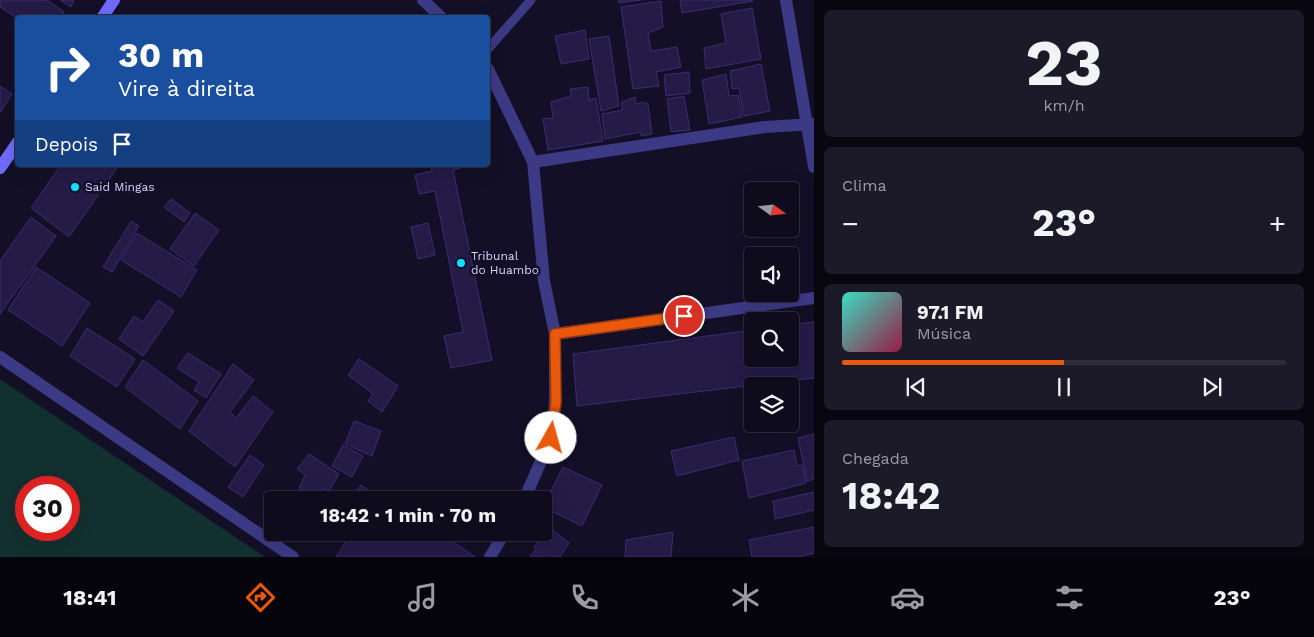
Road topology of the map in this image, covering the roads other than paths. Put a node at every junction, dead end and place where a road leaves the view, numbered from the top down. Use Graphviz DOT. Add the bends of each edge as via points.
graph roads {
  1 [pos="114,0"];
  2 [pos="423,0"];
  3 [pos="531,0"];
  4 [pos="786,0"];
  5 [pos="104,15"];
  6 [pos="439,15"];
  7 [pos="490,47"];
  8 [pos="490,73"];
  9 [pos="810,124"];
  10 [pos="15,146"];
  11 [pos="534,162"];
  12 [pos="814,167"];
  13 [pos="0,168"];
  14 [pos="814,298"];
  15 [pos="555,334"];
  16 [pos="0,357"];
  17 [pos="528,491"];
  18 [pos="500,541"];
  19 [pos="293,557"];
  20 [pos="490,557"];
  1 -- 5 [label="main road"];
  2 -- 6 [label="street"];
  3 -- 7 [label="lane"];
  4 -- 9 [label="street"];
  8 -- 11 [label="street"];
  9 -- 11 [label="street" via="765,127"];
  9 -- 12 [label="street"];
  10 -- 13 [label="main road"];
  11 -- 15 [label="street" via="544,281"];
  14 -- 15 [label="street"];
  15 -- 17 [label="street" via="556,402 551,438"];
  16 -- 19 [label="street"];
  18 -- 20 [label="street"];
}
